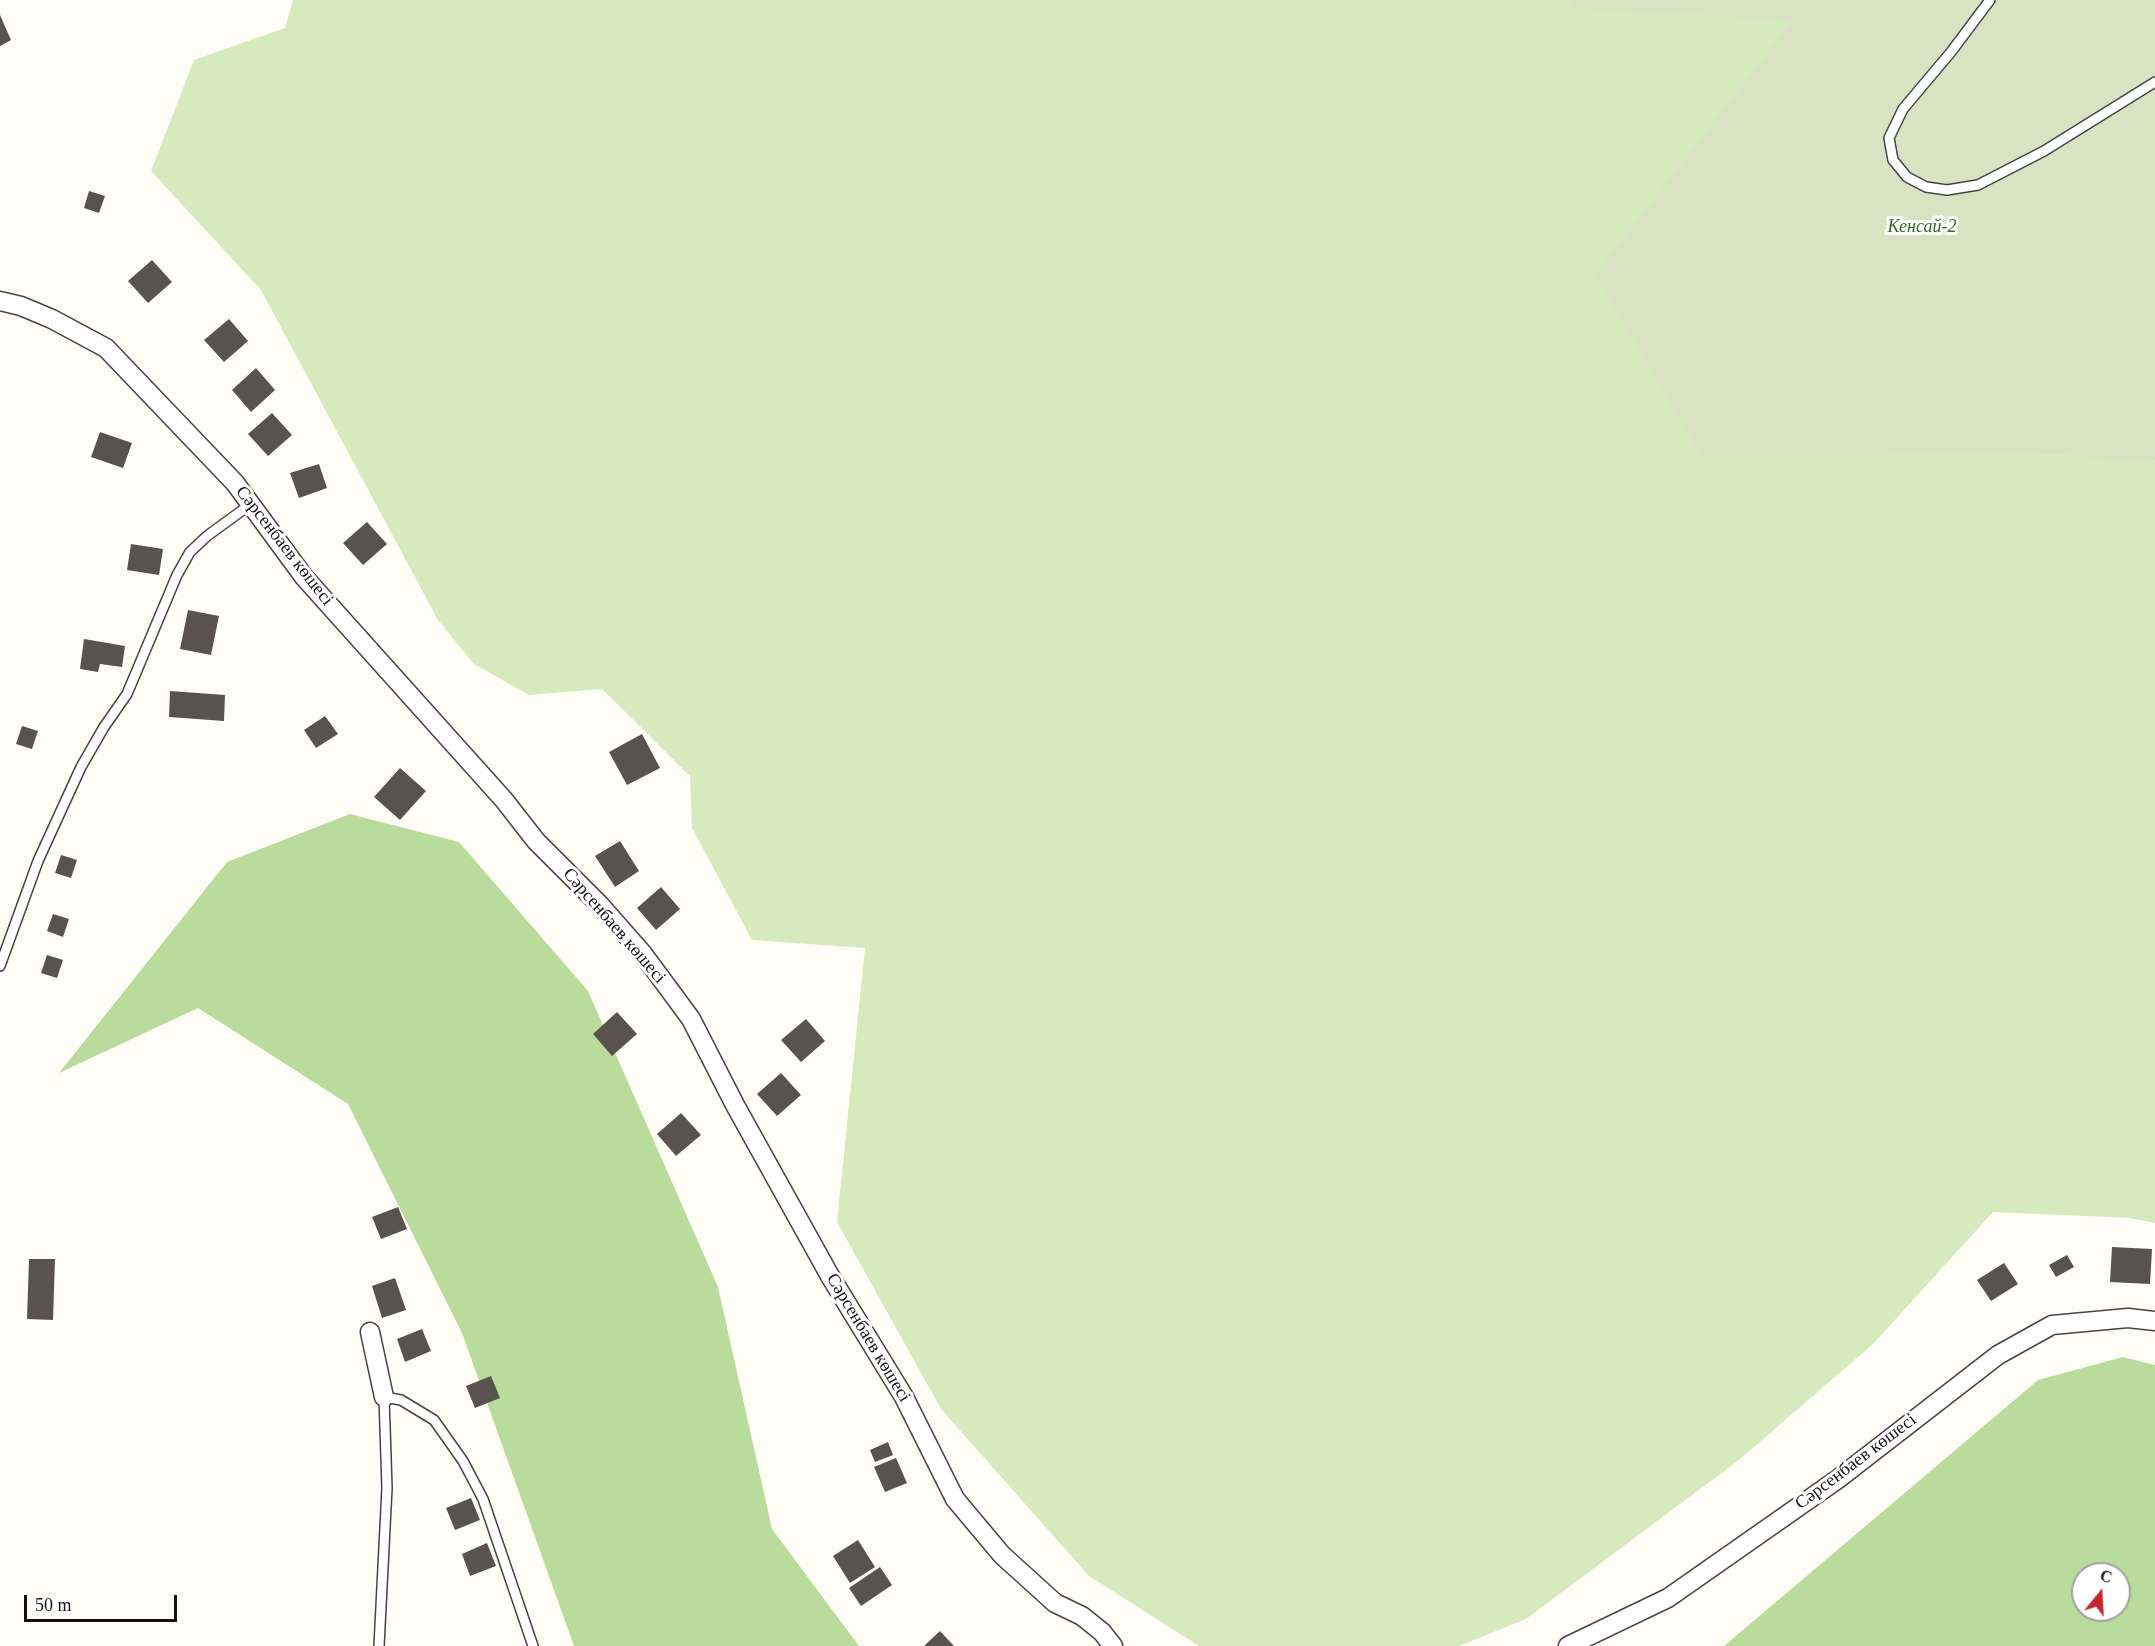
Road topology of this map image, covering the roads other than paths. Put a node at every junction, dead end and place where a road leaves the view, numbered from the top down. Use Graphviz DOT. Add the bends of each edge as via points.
graph roads {
  1 [pos="1990,0"];
  2 [pos="2155,82"];
  3 [pos="0,302"];
  4 [pos="251,504"];
  5 [pos="0,966"];
  6 [pos="2155,1321"];
  7 [pos="370,1332"];
  8 [pos="384,1396"];
  9 [pos="379,1646"];
  10 [pos="533,1646"];
  11 [pos="1113,1646"];
  12 [pos="1568,1646"];
  1 -- 2 [label="lane" via="1903,110 1889,138 1893,160 1907,177 1926,187 1947,190 1978,185 2044,151"];
  3 -- 4 [label="street, Сәрсенбаев көшесі" via="21,306 106,348"];
  4 -- 5 [label="lane" via="190,552 177,575 127,694 81,767 43,850"];
  4 -- 11 [label="street, Сәрсенбаев көшесі" via="304,577 536,841 643,954 691,1019 830,1276 904,1397 955,1499 1002,1555 1055,1603 1082,1616 1102,1632"];
  6 -- 12 [label="street, Сәрсенбаев көшесі" via="2127,1318 2052,1325 1998,1354 1838,1479 1668,1598"];
  7 -- 8 [label="street"];
  8 -- 9 [label="lane" via="387,1488"];
  8 -- 10 [label="lane" via="401,1400 434,1420 463,1461 483,1499"];
}
